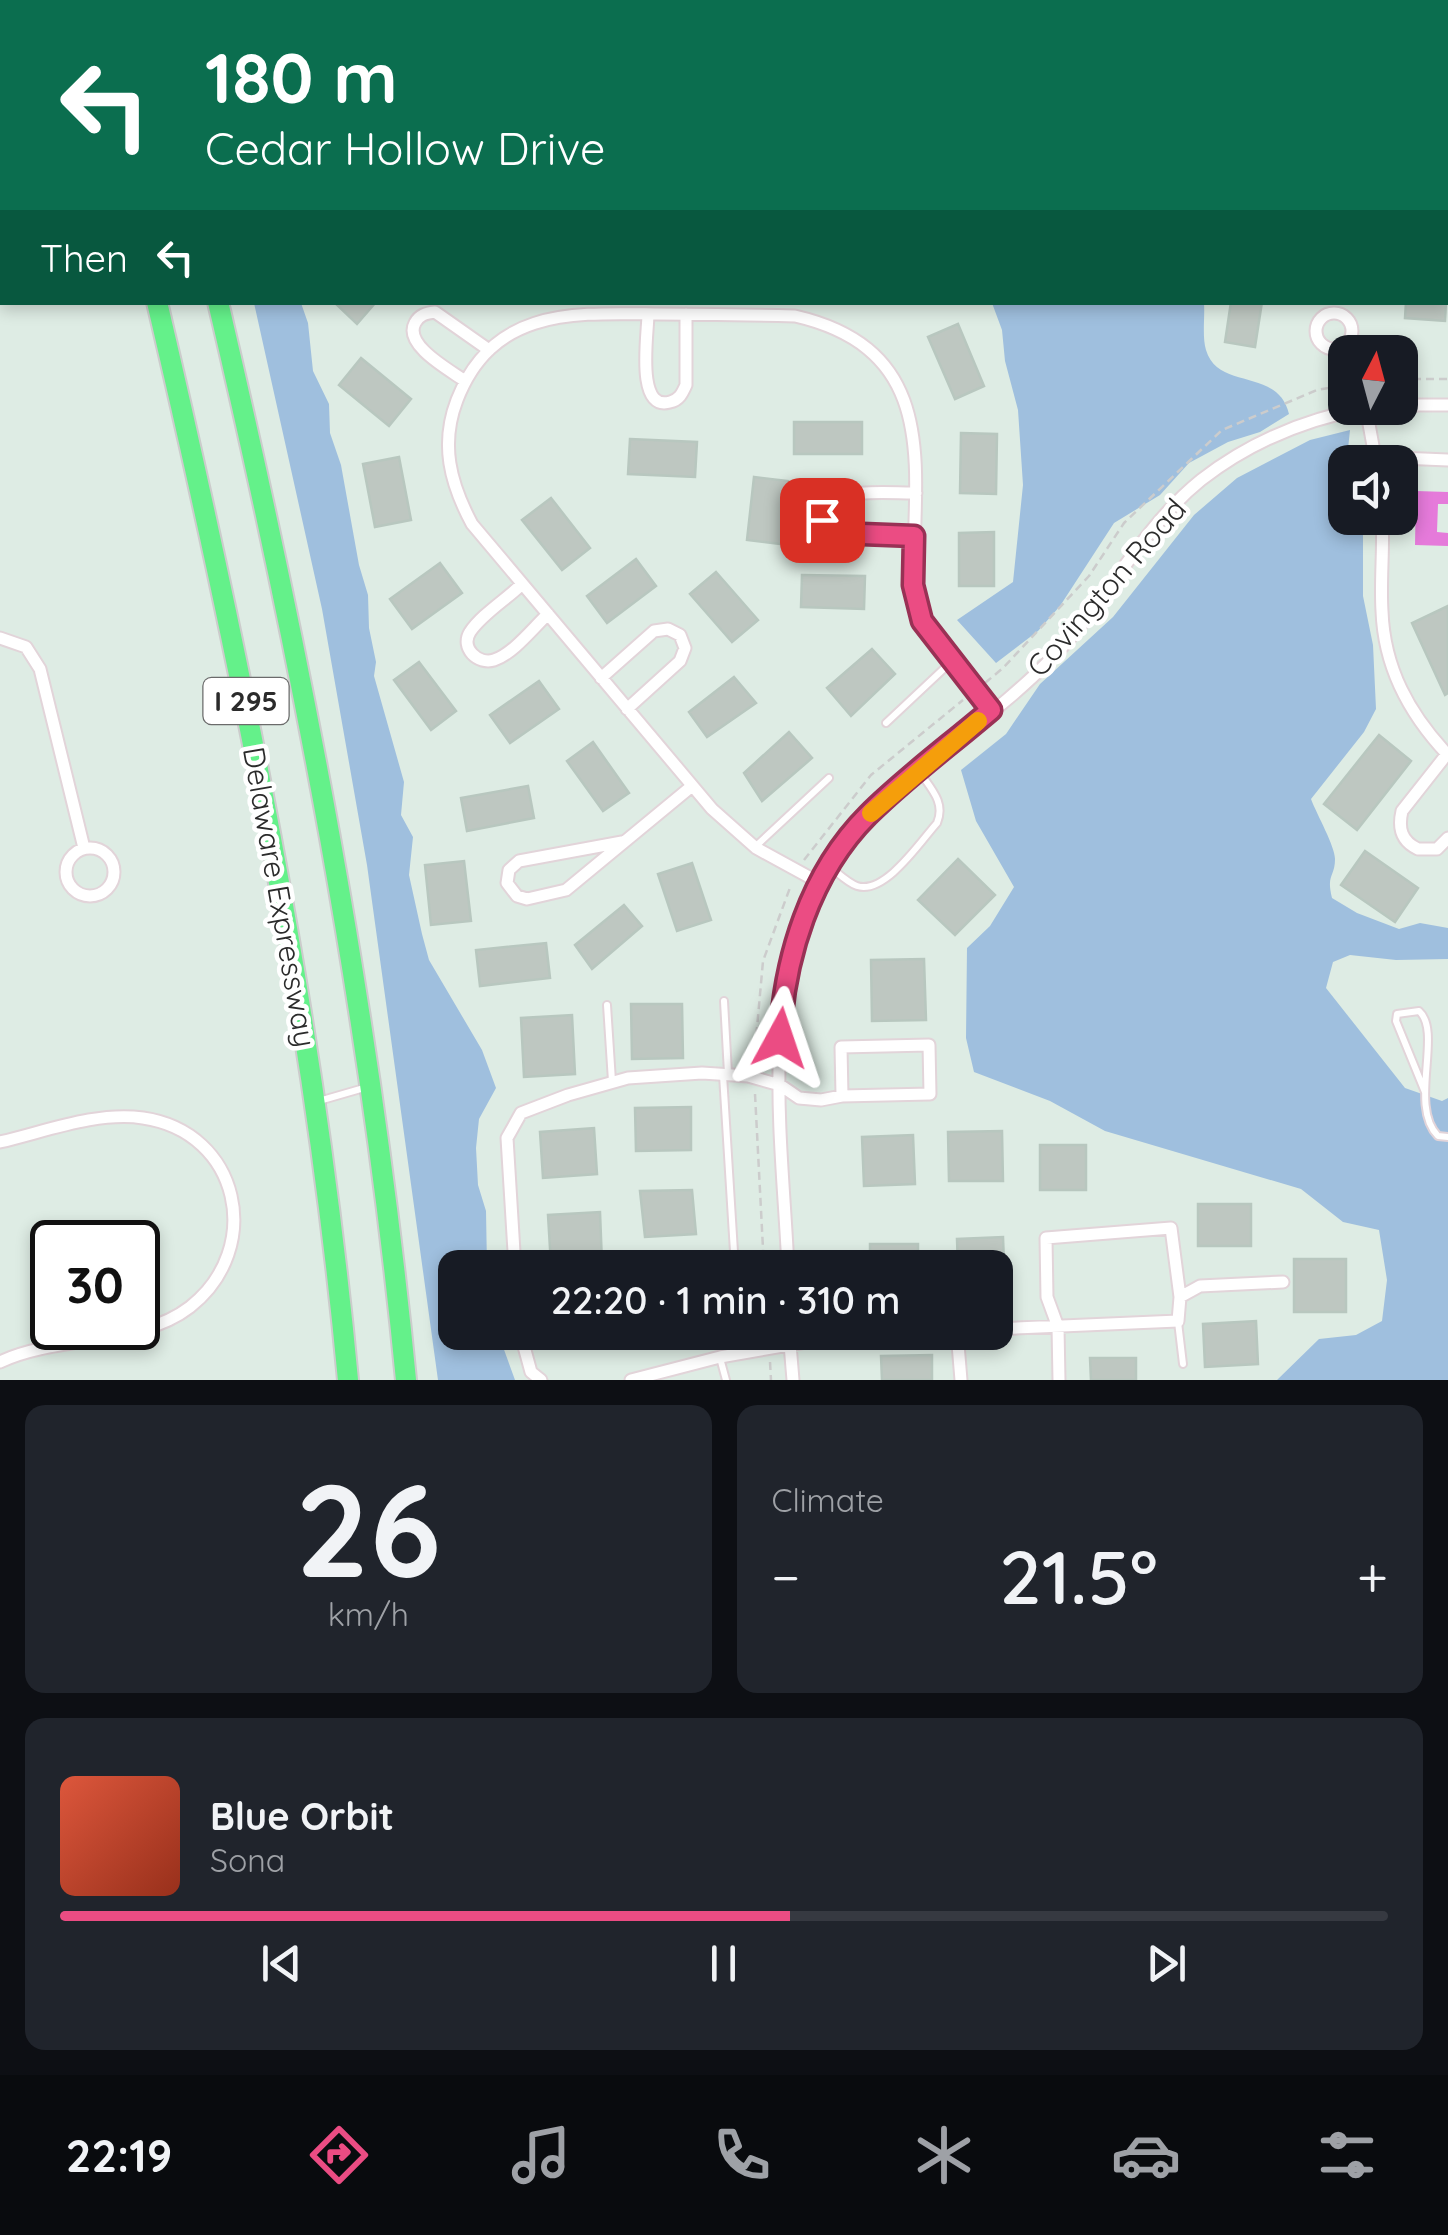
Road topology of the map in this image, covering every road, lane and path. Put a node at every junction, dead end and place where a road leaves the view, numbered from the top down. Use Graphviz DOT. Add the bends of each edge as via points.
graph roads {
  1 [pos="159,305"];
  2 [pos="219,305"];
  3 [pos="648,314"];
  4 [pos="686,314"];
  5 [pos="488,350"];
  6 [pos="1418,379"];
  7 [pos="1448,380"];
  8 [pos="465,381"];
  9 [pos="1328,388"];
  10 [pos="1418,405"];
  11 [pos="1448,405"];
  12 [pos="1328,416"];
  13 [pos="1418,460"];
  14 [pos="1448,460"];
  15 [pos="916,493"];
  16 [pos="1382,535"];
  17 [pos="914,536"];
  18 [pos="522,584"];
  19 [pos="548,614"];
  20 [pos="0,638"];
  21 [pos="952,662"];
  22 [pos="601,678"];
  23 [pos="975,691"];
  24 [pos="627,709"];
  25 [pos="991,710"];
  26 [pos="886,723"];
  27 [pos="1447,755"];
  28 [pos="918,771"];
  29 [pos="830,778"];
  30 [pos="692,786"];
  31 [pos="1448,838"];
  32 [pos="622,842"];
  33 [pos="755,847"];
  34 [pos="84,848"];
  35 [pos="829,866"];
  36 [pos="798,871"];
  37 [pos="820,883"];
  38 [pos="724,1002"];
  39 [pos="608,1005"];
  40 [pos="725,1074"];
  41 [pos="754,1079"];
  42 [pos="612,1083"];
  43 [pos="780,1085"];
  44 [pos="370,1086"];
  45 [pos="1424,1092"];
  46 [pos="842,1096"];
  47 [pos="313,1103"];
  48 [pos="1448,1137"];
  49 [pos="0,1142"];
  50 [pos="514,1250"];
  51 [pos="734,1250"];
  52 [pos="763,1250"];
  53 [pos="787,1250"];
  54 [pos="1283,1282"];
  55 [pos="1180,1297"];
  56 [pos="1178,1320"];
  57 [pos="1058,1327"];
  58 [pos="1013,1328"];
  59 [pos="525,1350"];
  60 [pos="741,1350"];
  61 [pos="750,1350"];
  62 [pos="789,1350"];
  63 [pos="958,1350"];
  64 [pos="741,1353"];
  65 [pos="720,1357"];
  66 [pos="0,1362"];
  67 [pos="1182,1364"];
  68 [pos="348,1380"];
  69 [pos="406,1380"];
  70 [pos="541,1380"];
  71 [pos="631,1380"];
  72 [pos="726,1380"];
  73 [pos="793,1380"];
  74 [pos="961,1380"];
  75 [pos="1059,1380"];
  1 -- 47 [label="highway, Delaware Expressway / I 295" via="246,698"];
  2 -- 44 [label="highway, Delaware Expressway / I 295" via="306,710"];
  3 -- 4 [label="street"];
  3 -- 4 [label="street" via="646,384 662,403 682,396 686,385"];
  3 -- 5 [label="street" via="548,318"];
  4 -- 15 [label="street" via="795,316 824,322 861,342 903,396 915,439"];
  5 -- 8 [label="street"];
  5 -- 8 [label="street" via="435,312 415,322 418,346"];
  6 -- 7 [label="path"];
  8 -- 18 [label="street" via="449,433 452,482 472,524"];
  9 -- 23 [label="path" via="1222,430 1124,523 1088,576"];
  10 -- 11 [label="street"];
  12 -- 25 [label="street, Covington Road" via="1277,433 1200,481 1150,530 1082,626"];
  13 -- 14 [label="street"];
  15 -- 17 [label="street"];
  15 -- 17 [label="street" via="837,496 822,513 836,533"];
  16 -- 27 [label="street" via="1386,649 1403,697"];
  17 -- 21 [label="street" via="917,608"];
  18 -- 19 [label="street"];
  18 -- 19 [label="street" via="470,633 474,656 498,658"];
  19 -- 22 [label="street"];
  20 -- 34 [label="street" via="26,647 40,669"];
  21 -- 23 [label="street"];
  21 -- 26 [label="lane"];
  22 -- 24 [label="street"];
  22 -- 24 [label="street" via="654,632 668,629 680,636 680,661"];
  23 -- 25 [label="street"];
  23 -- 36 [label="path" via="871,775"];
  24 -- 30 [label="street"];
  25 -- 28 [label="street, Covington Road"];
  27 -- 31 [label="street" via="1400,822 1403,837 1418,850 1437,849"];
  28 -- 35 [label="street, Covington Road" via="866,817"];
  28 -- 35 [label="lane" via="941,813 886,881 856,886"];
  29 -- 33 [label="lane"];
  30 -- 32 [label="street"];
  30 -- 33 [label="street"];
  32 -- 32 [label="street" via="519,861 507,883 527,898 566,890"];
  33 -- 36 [label="street"];
  34 -- 34 [label="street" via="100,850 114,869 105,891 90,896 70,886 65,871"];
  35 -- 37 [label="street, Covington Road"];
  36 -- 37 [label="street"];
  36 -- 41 [label="path" via="763,961"];
  37 -- 43 [label="street, Covington Road" via="785,984"];
  38 -- 40 [label="lane"];
  39 -- 42 [label="lane"];
  40 -- 41 [label="street"];
  40 -- 42 [label="street"];
  40 -- 51 [label="lane"];
  41 -- 43 [label="street"];
  41 -- 52 [label="path"];
  42 -- 50 [label="street" via="521,1112 507,1138"];
  43 -- 46 [label="street" via="798,1098"];
  43 -- 53 [label="street, Covington Road"];
  44 -- 47 [label="lane"];
  44 -- 69 [label="highway, Delaware Expressway / I 295"];
  45 -- 45 [label="lane" via="1426,1021 1410,1010 1396,1021"];
  45 -- 48 [label="lane" via="1428,1125"];
  46 -- 46 [label="street" via="930,1094 929,1046 841,1047"];
  47 -- 68 [label="highway, Delaware Expressway / I 295"];
  49 -- 66 [label="street" via="127,1116 160,1121 189,1135 213,1159 231,1192 235,1224 217,1280 174,1318"];
  54 -- 55 [label="street" via="1200,1286"];
  55 -- 56 [label="street"];
  55 -- 57 [label="street" via="1171,1228 1046,1238 1047,1297"];
  56 -- 57 [label="street"];
  56 -- 67 [label="lane"];
  57 -- 58 [label="street"];
  57 -- 75 [label="street"];
  59 -- 70 [label="street" via="531,1372"];
  60 -- 64 [label="lane"];
  61 -- 64 [label="street"];
  62 -- 73 [label="street"];
  63 -- 74 [label="street"];
  64 -- 65 [label="street"];
  65 -- 71 [label="street"];
  65 -- 72 [label="lane"];
}
